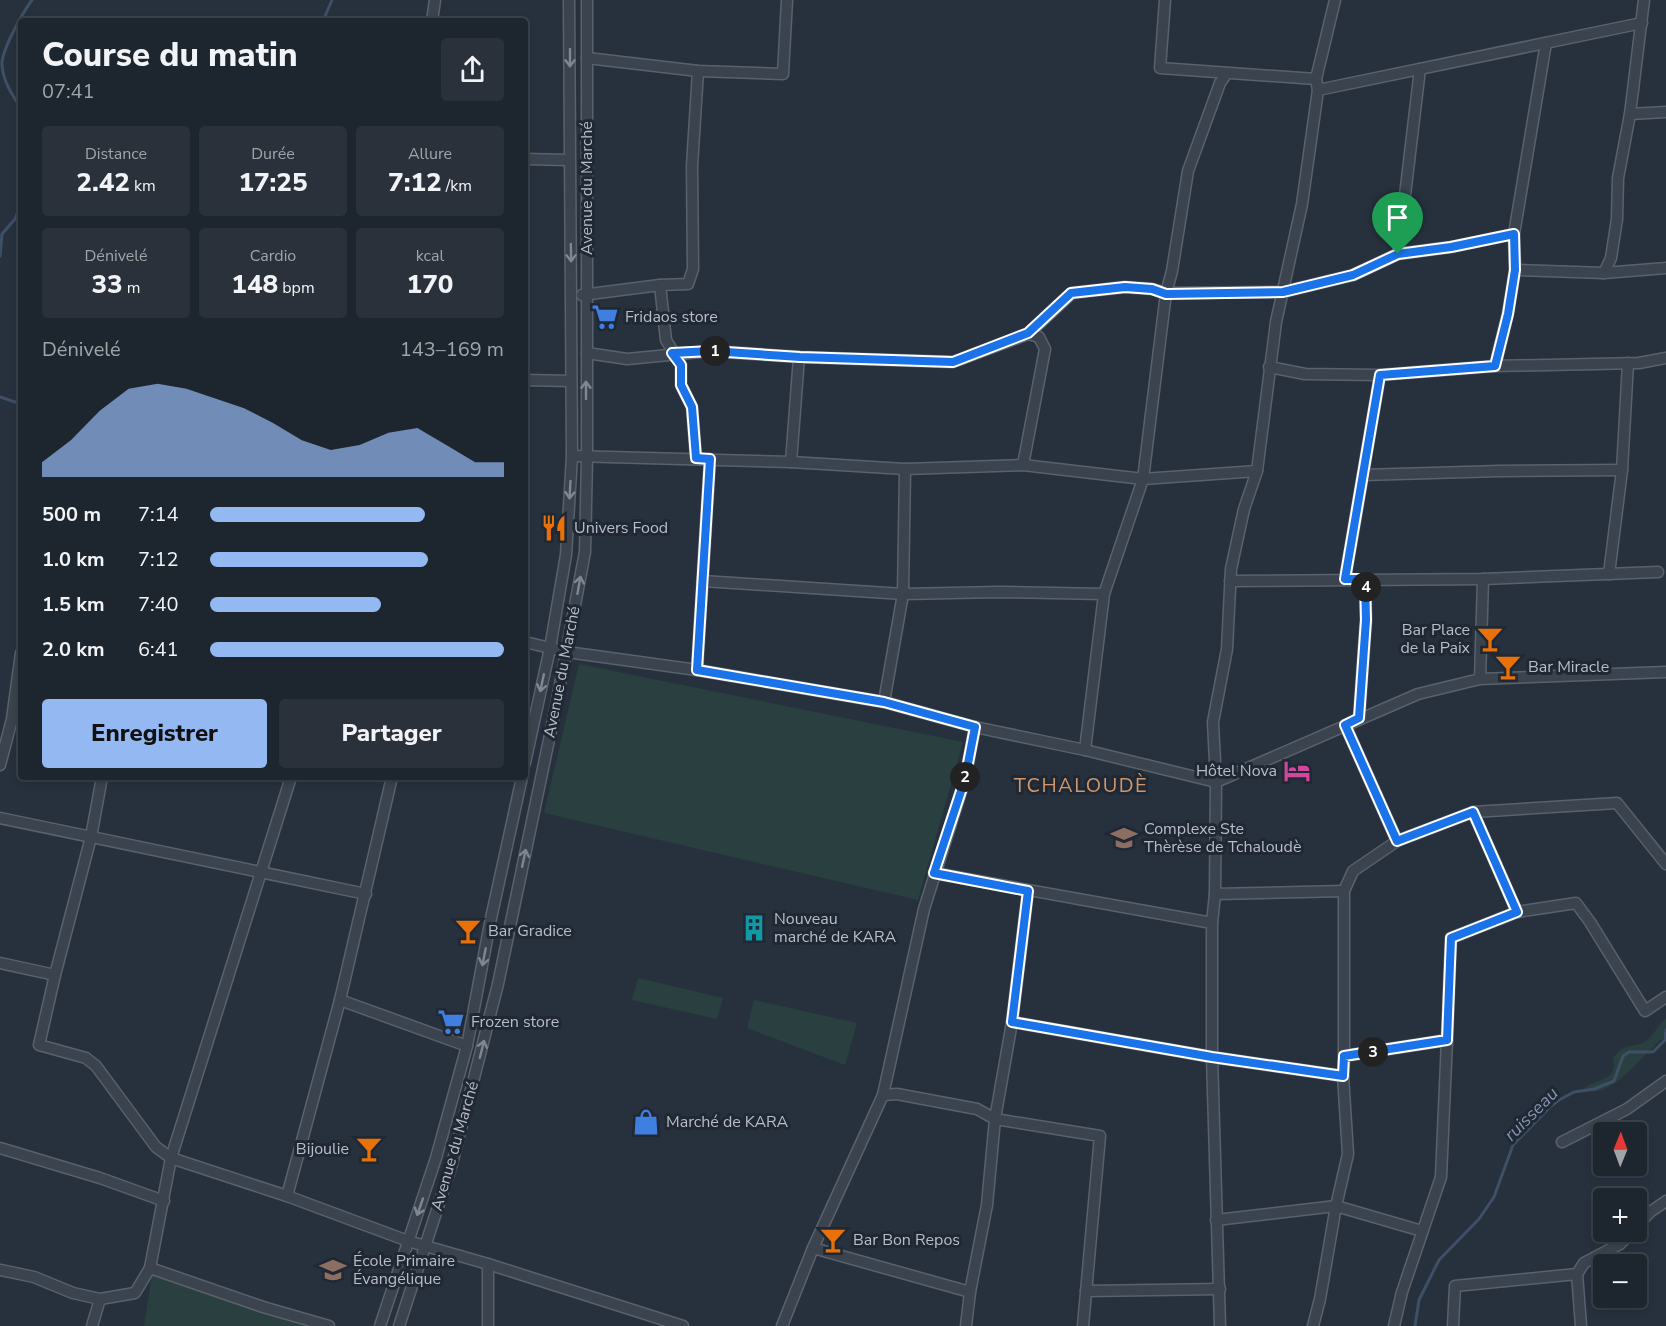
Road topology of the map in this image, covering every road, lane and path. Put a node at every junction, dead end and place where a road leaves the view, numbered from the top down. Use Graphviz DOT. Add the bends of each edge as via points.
graph roads {
  1 [pos="435,0"];
  2 [pos="569,0"];
  3 [pos="587,0"];
  4 [pos="787,0"];
  5 [pos="1165,0"];
  6 [pos="1335,0"];
  7 [pos="1644,0"];
  8 [pos="432,18"];
  9 [pos="1642,22"];
  10 [pos="1546,43"];
  11 [pos="588,58"];
  12 [pos="1420,69"];
  13 [pos="698,71"];
  14 [pos="1227,73"];
  15 [pos="1317,84"];
  16 [pos="1666,112"];
  17 [pos="1630,114"];
  18 [pos="528,159"];
  19 [pos="569,160"];
  20 [pos="1514,234"];
  21 [pos="1398,254"];
  22 [pos="1666,268"];
  23 [pos="1515,270"];
  24 [pos="1604,273"];
  25 [pos="660,285"];
  26 [pos="1283,292"];
  27 [pos="1166,294"];
  28 [pos="571,295"];
  29 [pos="587,295"];
  30 [pos="1028,333"];
  31 [pos="587,353"];
  32 [pos="672,353"];
  33 [pos="800,357"];
  34 [pos="1666,358"];
  35 [pos="1628,363"];
  36 [pos="1495,366"];
  37 [pos="1269,367"];
  38 [pos="1380,375"];
  39 [pos="528,380"];
  40 [pos="571,381"];
  41 [pos="572,456"];
  42 [pos="587,457"];
  43 [pos="696,458"];
  44 [pos="710,459"];
  45 [pos="791,462"];
  46 [pos="1023,465"];
  47 [pos="905,469"];
  48 [pos="1622,470"];
  49 [pos="1257,471"];
  50 [pos="1363,475"];
  51 [pos="1143,478"];
  52 [pos="1658,572"];
  53 [pos="1609,574"];
  54 [pos="1345,579"];
  55 [pos="1365,579"];
  56 [pos="1483,579"];
  57 [pos="703,581"];
  58 [pos="1230,581"];
  59 [pos="903,594"];
  60 [pos="1104,594"];
  61 [pos="528,643"];
  62 [pos="550,648"];
  63 [pos="567,651"];
  64 [pos="697,670"];
  65 [pos="1666,672"];
  66 [pos="18,675"];
  67 [pos="1480,679"];
  68 [pos="884,702"];
  69 [pos="1359,718"];
  70 [pos="1345,725"];
  71 [pos="975,727"];
  72 [pos="528,747"];
  73 [pos="1085,750"];
  74 [pos="0,765"];
  75 [pos="101,780"];
  76 [pos="290,780"];
  77 [pos="391,780"];
  78 [pos="521,780"];
  79 [pos="1216,782"];
  80 [pos="1473,812"];
  81 [pos="0,818"];
  82 [pos="91,837"];
  83 [pos="1397,841"];
  84 [pos="1666,864"];
  85 [pos="262,873"];
  86 [pos="934,873"];
  87 [pos="1028,891"];
  88 [pos="1344,891"];
  89 [pos="366,894"];
  90 [pos="1215,894"];
  91 [pos="1517,912"];
  92 [pos="1212,923"];
  93 [pos="0,963"];
  94 [pos="55,975"];
  95 [pos="480,979"];
  96 [pos="498,984"];
  97 [pos="1666,997"];
  98 [pos="340,1000"];
  99 [pos="1012,1022"];
  100 [pos="1447,1040"];
  101 [pos="467,1046"];
  102 [pos="1344,1056"];
  103 [pos="1212,1057"];
  104 [pos="1343,1076"];
  105 [pos="1666,1081"];
  106 [pos="883,1095"];
  107 [pos="995,1119"];
  108 [pos="1562,1142"];
  109 [pos="0,1148"];
  110 [pos="171,1158"];
  111 [pos="436,1158"];
  112 [pos="452,1164"];
  113 [pos="287,1196"];
  114 [pos="164,1201"];
  115 [pos="1666,1201"];
  116 [pos="1336,1206"];
  117 [pos="1647,1215"];
  118 [pos="1216,1220"];
  119 [pos="1422,1231"];
  120 [pos="408,1241"];
  121 [pos="1622,1242"];
  122 [pos="424,1245"];
  123 [pos="813,1248"];
  124 [pos="488,1264"];
  125 [pos="2,1268"];
  126 [pos="150,1268"];
  127 [pos="1577,1274"];
  128 [pos="1220,1289"];
  129 [pos="1086,1291"];
  130 [pos="970,1292"];
  131 [pos="100,1299"];
  132 [pos="92,1326"];
  133 [pos="330,1326"];
  134 [pos="380,1326"];
  135 [pos="399,1326"];
  136 [pos="488,1326"];
  137 [pos="684,1326"];
  138 [pos="782,1326"];
  139 [pos="966,1326"];
  140 [pos="1083,1326"];
  141 [pos="1220,1326"];
  142 [pos="1313,1326"];
  143 [pos="1394,1326"];
  144 [pos="1453,1326"];
  145 [pos="1581,1326"];
  1 -- 8 [label="street"];
  2 -- 19 [label="street, Avenue du Marché, one-way"];
  3 -- 11 [label="street, Avenue du Marché"];
  4 -- 13 [label="street" via="783,74"];
  5 -- 14 [label="street" via="1160,68"];
  6 -- 15 [label="street"];
  7 -- 9 [label="street"];
  9 -- 10 [label="street"];
  9 -- 17 [label="street"];
  10 -- 12 [label="street"];
  10 -- 20 [label="street"];
  11 -- 13 [label="street"];
  11 -- 29 [label="street, Avenue du Marché"];
  12 -- 15 [label="street"];
  12 -- 21 [label="street"];
  13 -- 25 [label="street" via="692,166 693,269 688,284"];
  14 -- 15 [label="street"];
  14 -- 27 [label="street" via="1188,171"];
  15 -- 26 [label="street" via="1302,204"];
  16 -- 17 [label="street"];
  17 -- 24 [label="street" via="1618,178 1611,258"];
  18 -- 19 [label="street"];
  19 -- 28 [label="street, Avenue du Marché, one-way"];
  20 -- 21 [label="street"];
  20 -- 23 [label="street"];
  21 -- 26 [label="street" via="1353,275"];
  22 -- 24 [label="street"];
  23 -- 24 [label="street"];
  23 -- 36 [label="street"];
  25 -- 29 [label="street"];
  25 -- 32 [label="street" via="666,340"];
  26 -- 27 [label="street"];
  26 -- 37 [label="street"];
  27 -- 30 [label="street" via="1125,287 1071,293"];
  27 -- 51 [label="street"];
  28 -- 29 [label="street"];
  28 -- 40 [label="street, Avenue du Marché"];
  29 -- 31 [label="street, Avenue du Marché"];
  30 -- 33 [label="street" via="953,362"];
  30 -- 46 [label="street" via="1039,338 1045,349"];
  31 -- 32 [label="street" via="627,359"];
  42 -- 31 [label="street, Avenue du Marché, one-way"];
  32 -- 33 [label="street" via="711,351"];
  32 -- 43 [label="street" via="681,365 681,385 692,407"];
  33 -- 45 [label="street"];
  34 -- 35 [label="street"];
  35 -- 36 [label="street"];
  35 -- 48 [label="street"];
  36 -- 38 [label="street"];
  37 -- 38 [label="street" via="1305,374"];
  37 -- 49 [label="street"];
  38 -- 50 [label="street"];
  39 -- 40 [label="street"];
  40 -- 41 [label="street, Avenue du Marché"];
  41 -- 42 [label="street"];
  41 -- 62 [label="street, Avenue du Marché, one-way" via="566,555"];
  42 -- 43 [label="street"];
  63 -- 42 [label="street, Avenue du Marché, one-way" via="585,552"];
  43 -- 44 [label="street"];
  44 -- 45 [label="street"];
  44 -- 57 [label="street"];
  45 -- 47 [label="street"];
  46 -- 47 [label="street"];
  46 -- 51 [label="street"];
  47 -- 59 [label="street"];
  48 -- 50 [label="street"];
  48 -- 53 [label="street"];
  49 -- 51 [label="street"];
  49 -- 58 [label="street" via="1244,509"];
  50 -- 54 [label="street"];
  51 -- 60 [label="street"];
  52 -- 53 [label="street"];
  53 -- 56 [label="street"];
  54 -- 55 [label="street"];
  54 -- 58 [label="street"];
  55 -- 56 [label="street"];
  55 -- 69 [label="street"];
  56 -- 67 [label="street"];
  57 -- 59 [label="street"];
  57 -- 64 [label="street"];
  58 -- 79 [label="street" via="1227,649 1213,722"];
  59 -- 60 [label="street"];
  59 -- 68 [label="street"];
  60 -- 73 [label="street"];
  61 -- 62 [label="street"];
  62 -- 63 [label="street"];
  62 -- 72 [label="street, Avenue du Marché, one-way"];
  63 -- 64 [label="street"];
  96 -- 63 [label="street, Avenue du Marché, one-way"];
  64 -- 68 [label="street"];
  65 -- 67 [label="street"];
  66 -- 74 [label="street"];
  67 -- 69 [label="street" via="1418,694"];
  68 -- 71 [label="street"];
  69 -- 70 [label="street"];
  70 -- 79 [label="street"];
  70 -- 83 [label="street"];
  71 -- 73 [label="street"];
  71 -- 86 [label="street" via="965,779"];
  73 -- 79 [label="street"];
  75 -- 82 [label="street"];
  76 -- 85 [label="street"];
  77 -- 89 [label="street"];
  78 -- 95 [label="street, Avenue du Marché, one-way"];
  79 -- 90 [label="street"];
  80 -- 83 [label="street"];
  80 -- 84 [label="street" via="1617,803"];
  80 -- 91 [label="street"];
  81 -- 82 [label="street"];
  82 -- 85 [label="street"];
  82 -- 94 [label="street"];
  83 -- 88 [label="street" via="1353,871"];
  85 -- 89 [label="street"];
  85 -- 110 [label="street"];
  86 -- 87 [label="street"];
  86 -- 106 [label="street"];
  87 -- 92 [label="street"];
  87 -- 99 [label="street"];
  88 -- 90 [label="street"];
  88 -- 102 [label="street"];
  89 -- 98 [label="street"];
  90 -- 92 [label="street"];
  91 -- 97 [label="street" via="1576,903 1645,1011"];
  91 -- 100 [label="street" via="1451,938"];
  92 -- 103 [label="street"];
  93 -- 94 [label="street"];
  94 -- 110 [label="street" via="39,1046 86,1058 96,1066 156,1147"];
  95 -- 96 [label="street"];
  95 -- 101 [label="street, Avenue du Marché"];
  112 -- 96 [label="street, Avenue du Marché, one-way"];
  98 -- 101 [label="street"];
  98 -- 113 [label="street"];
  99 -- 103 [label="street"];
  99 -- 107 [label="street"];
  100 -- 102 [label="street"];
  100 -- 119 [label="street" via="1441,1176"];
  101 -- 111 [label="street, Avenue du Marché"];
  102 -- 104 [label="street"];
  103 -- 104 [label="street"];
  103 -- 118 [label="street"];
  104 -- 116 [label="street" via="1348,1154"];
  105 -- 108 [label="street" via="1627,1109"];
  106 -- 107 [label="street" via="897,1094 977,1109"];
  106 -- 123 [label="street"];
  107 -- 129 [label="street" via="1100,1136"];
  107 -- 130 [label="street" via="987,1205"];
  109 -- 114 [label="street"];
  110 -- 113 [label="street"];
  110 -- 114 [label="street"];
  111 -- 112 [label="street"];
  111 -- 120 [label="street, Avenue du Marché, one-way"];
  112 -- 122 [label="street, Avenue du Marché"];
  113 -- 120 [label="street"];
  114 -- 126 [label="street"];
  115 -- 117 [label="street"];
  116 -- 118 [label="street"];
  116 -- 119 [label="street"];
  116 -- 142 [label="street"];
  118 -- 128 [label="street"];
  119 -- 143 [label="street"];
  120 -- 122 [label="street"];
  120 -- 134 [label="street, Avenue du Marché"];
  121 -- 127 [label="street" via="1584,1263"];
  122 -- 124 [label="street"];
  122 -- 135 [label="street, Avenue du Marché"];
  123 -- 130 [label="street"];
  123 -- 138 [label="street"];
  124 -- 136 [label="street"];
  124 -- 137 [label="street"];
  125 -- 131 [label="street"];
  126 -- 131 [label="street" via="135,1293"];
  126 -- 133 [label="street"];
  127 -- 144 [label="street" via="1455,1286"];
  127 -- 145 [label="street"];
  128 -- 129 [label="street"];
  128 -- 141 [label="street"];
  129 -- 140 [label="street"];
  130 -- 139 [label="street"];
  131 -- 132 [label="street"];
}
